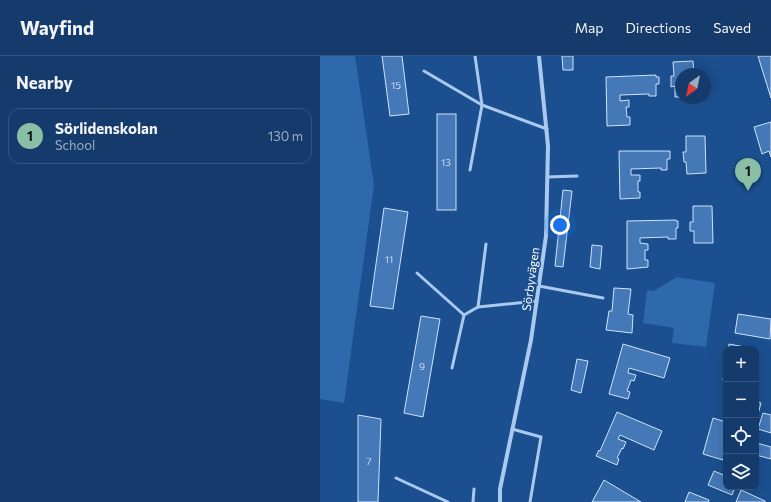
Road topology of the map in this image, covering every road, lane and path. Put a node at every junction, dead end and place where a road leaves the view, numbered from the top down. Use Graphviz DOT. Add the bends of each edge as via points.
graph roads {
  1 [pos="475,56"];
  2 [pos="539,56"];
  3 [pos="424,71"];
  4 [pos="482,104"];
  5 [pos="547,130"];
  6 [pos="470,170"];
  7 [pos="577,176"];
  8 [pos="547,177"];
  9 [pos="486,244"];
  10 [pos="417,273"];
  11 [pos="539,286"];
  12 [pos="603,298"];
  13 [pos="537,301"];
  14 [pos="478,307"];
  15 [pos="464,315"];
  16 [pos="452,368"];
  17 [pos="512,429"];
  18 [pos="396,478"];
  19 [pos="474,489"];
  20 [pos="448,502"];
  21 [pos="473,502"];
  22 [pos="500,502"];
  23 [pos="530,502"];
  1 -- 4 [label="lane"];
  2 -- 5 [label="street, Sörbyvägen"];
  3 -- 4 [label="lane"];
  4 -- 5 [label="lane"];
  4 -- 6 [label="lane"];
  5 -- 8 [label="street, Sörbyvägen"];
  7 -- 8 [label="lane"];
  8 -- 11 [label="street, Sörbyvägen" via="546,236"];
  9 -- 14 [label="lane"];
  10 -- 15 [label="lane"];
  11 -- 12 [label="lane"];
  11 -- 13 [label="street, Sörbyvägen"];
  13 -- 14 [label="lane"];
  13 -- 17 [label="street, Sörbyvägen"];
  14 -- 15 [label="lane"];
  15 -- 16 [label="lane"];
  17 -- 22 [label="street, Sörbyvägen" via="500,489"];
  17 -- 23 [label="lane" via="541,437"];
  18 -- 20 [label="lane"];
  19 -- 21 [label="lane"];
}
